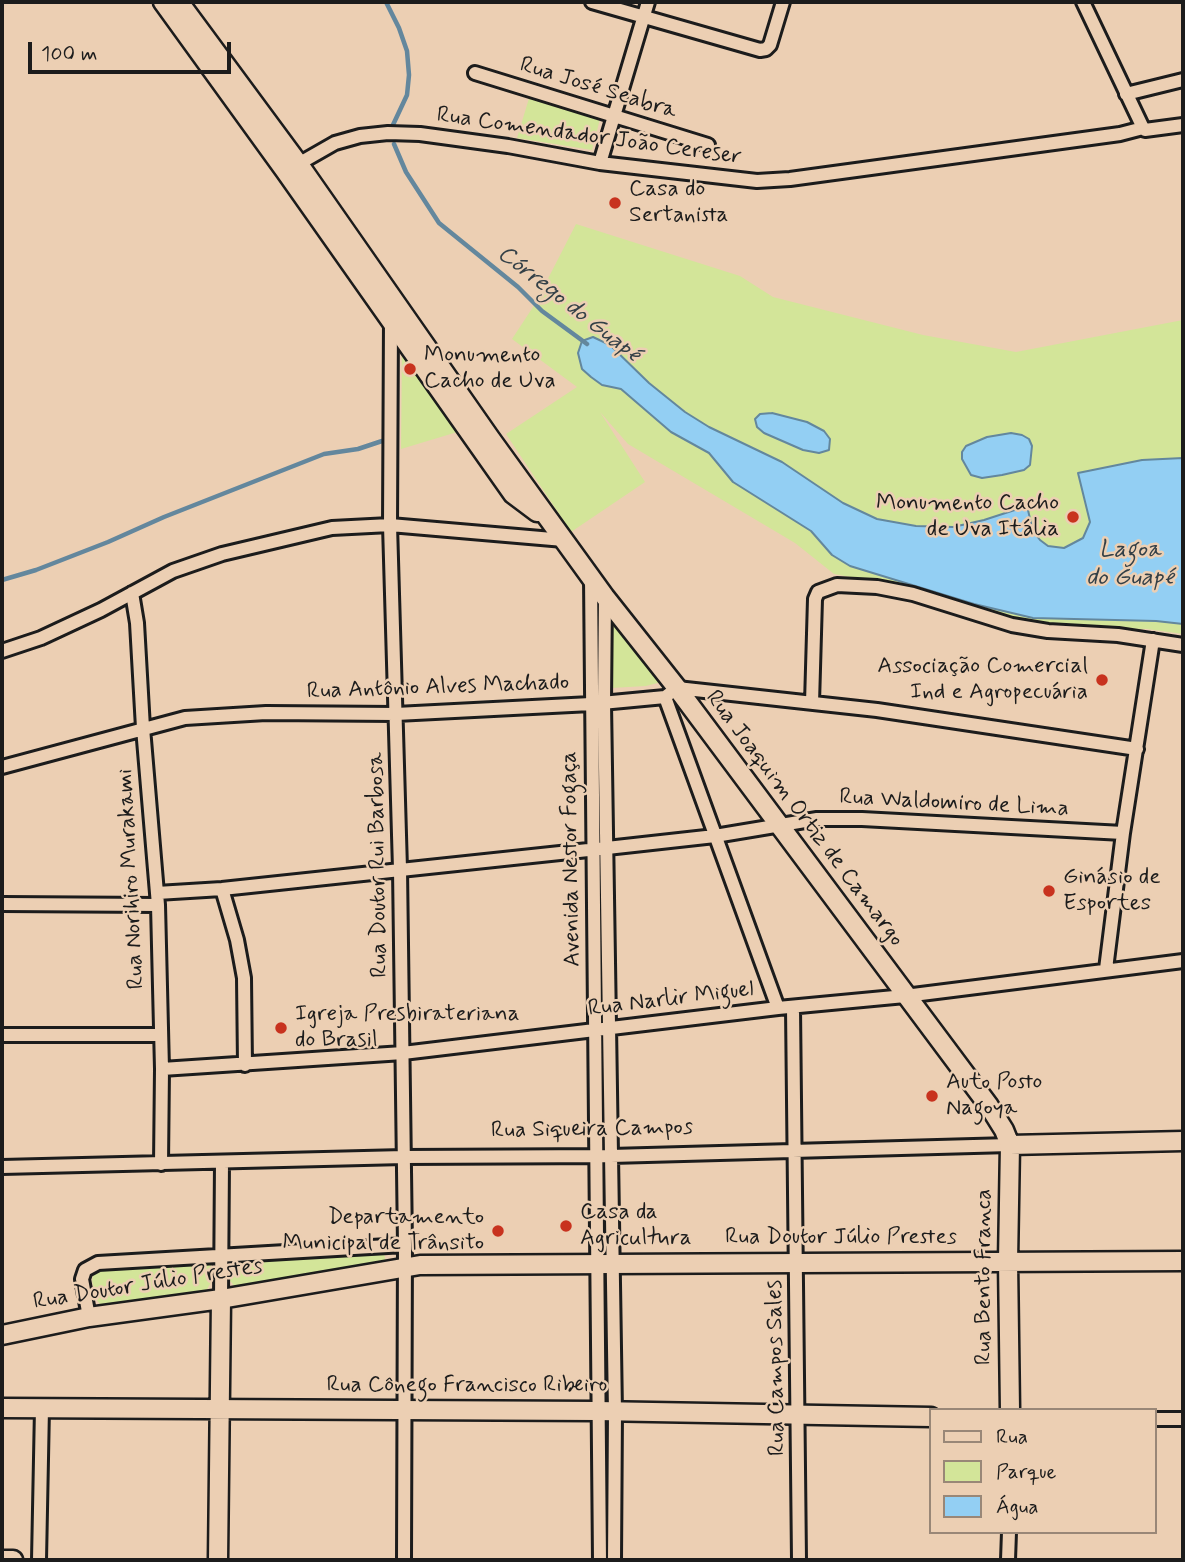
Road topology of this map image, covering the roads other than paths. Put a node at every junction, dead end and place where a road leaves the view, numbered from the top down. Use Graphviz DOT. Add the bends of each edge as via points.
graph roads {
  1 [pos="163,2"];
  2 [pos="179,2"];
  3 [pos="592,2"];
  4 [pos="648,2"];
  5 [pos="783,2"];
  6 [pos="1083,2"];
  7 [pos="643,17"];
  8 [pos="475,73"];
  9 [pos="1183,80"];
  10 [pos="1126,94"];
  11 [pos="615,115"];
  12 [pos="1183,125"];
  13 [pos="1143,128"];
  14 [pos="708,145"];
  15 [pos="600,163"];
  16 [pos="292,168"];
  17 [pos="392,296"];
  18 [pos="391,321"];
  19 [pos="390,525"];
  20 [pos="553,525"];
  21 [pos="564,540"];
  22 [pos="591,577"];
  23 [pos="132,593"];
  24 [pos="605,597"];
  25 [pos="1153,640"];
  26 [pos="1183,645"];
  27 [pos="2,651"];
  28 [pos="671,693"];
  29 [pos="597,703"];
  30 [pos="812,703"];
  31 [pos="396,714"];
  32 [pos="143,728"];
  33 [pos="1137,749"];
  34 [pos="2,767"];
  35 [pos="777,824"];
  36 [pos="1123,833"];
  37 [pos="715,836"];
  38 [pos="600,849"];
  39 [pos="400,869"];
  40 [pos="222,889"];
  41 [pos="157,899"];
  42 [pos="2,904"];
  43 [pos="594,931"];
  44 [pos="608,931"];
  45 [pos="1183,961"];
  46 [pos="1107,970"];
  47 [pos="594,979"];
  48 [pos="608,979"];
  49 [pos="905,996"];
  50 [pos="778,1008"];
  51 [pos="793,1008"];
  52 [pos="609,1029"];
  53 [pos="595,1031"];
  54 [pos="2,1035"];
  55 [pos="160,1035"];
  56 [pos="403,1053"];
  57 [pos="245,1065"];
  58 [pos="162,1069"];
  59 [pos="1183,1141"];
  60 [pos="1010,1145"];
  61 [pos="796,1151"];
  62 [pos="595,1156"];
  63 [pos="611,1156"];
  64 [pos="404,1157"];
  65 [pos="222,1162"];
  66 [pos="161,1164"];
  67 [pos="2,1167"];
  68 [pos="405,1245"];
  69 [pos="222,1256"];
  70 [pos="1008,1261"];
  71 [pos="1183,1261"];
  72 [pos="796,1262"];
  73 [pos="604,1265"];
  74 [pos="405,1267"];
  75 [pos="221,1299"];
  76 [pos="89,1317"];
  77 [pos="2,1335"];
  78 [pos="2,1408"];
  79 [pos="42,1408"];
  80 [pos="219,1408"];
  81 [pos="1010,1408"];
  82 [pos="404,1411"];
  83 [pos="606,1412"];
  84 [pos="799,1415"];
  85 [pos="930,1417"];
  86 [pos="1157,1419"];
  87 [pos="1183,1419"];
  88 [pos="600,1502"];
  89 [pos="615,1503"];
  90 [pos="1009,1534"];
  91 [pos="2,1560"];
  92 [pos="13,1560"];
  93 [pos="39,1560"];
  94 [pos="218,1560"];
  95 [pos="404,1560"];
  96 [pos="600,1560"];
  97 [pos="614,1560"];
  98 [pos="799,1560"];
  99 [pos="1008,1560"];
  1 -- 16 [label="main road, Rua Joaquim Ortiz de Camargo"];
  2 -- 16 [label="main road, Rua Joaquim Ortiz de Camargo"];
  3 -- 7 [label="street"];
  4 -- 7 [label="street"];
  5 -- 7 [label="street" via="769,45 760,50"];
  6 -- 10 [label="street"];
  7 -- 11 [label="street"];
  8 -- 11 [label="street, Rua José Seabra"];
  9 -- 10 [label="street"];
  10 -- 13 [label="street"];
  11 -- 14 [label="street, Rua José Seabra"];
  11 -- 15 [label="street"];
  12 -- 13 [label="street, Rua Comendador João Cereser"];
  13 -- 15 [label="street, Rua Comendador João Cereser" via="768,180"];
  15 -- 16 [label="street, Rua Comendador João Cereser" via="508,146 388,133 335,143"];
  16 -- 17 [label="main road, Rua Joaquim Ortiz de Camargo"];
  16 -- 18 [label="main road, Rua Joaquim Ortiz de Camargo"];
  17 -- 18 [label="street, Rua Doutor Rui Barbosa"];
  17 -- 20 [label="main road, Rua Joaquim Ortiz de Camargo"];
  18 -- 19 [label="street, Rua Doutor Rui Barbosa"];
  18 -- 20 [label="main road, Rua Joaquim Ortiz de Camargo" via="513,494"];
  19 -- 21 [label="street"];
  19 -- 23 [label="street" via="332,528 234,551 173,571"];
  19 -- 31 [label="street, Rua Doutor Rui Barbosa"];
  20 -- 21 [label="main road, Rua Joaquim Ortiz de Camargo"];
  21 -- 22 [label="main road, Rua Joaquim Ortiz de Camargo"];
  22 -- 24 [label="main road, Rua Joaquim Ortiz de Camargo"];
  22 -- 29 [label="street, Avenida Nestor Fogaça"];
  23 -- 27 [label="street" via="41,638"];
  23 -- 32 [label="street, Rua Norihiro Murakami"];
  24 -- 28 [label="main road, Rua Joaquim Ortiz de Camargo"];
  24 -- 29 [label="street, Avenida Nestor Fogaça"];
  25 -- 26 [label="street"];
  25 -- 30 [label="street" via="1024,627 912,594 836,585 818,592 815,599"];
  25 -- 33 [label="street"];
  28 -- 29 [label="street, Rua Antônio Alves Machado"];
  28 -- 30 [label="street, Rua Antônio Alves Machado"];
  28 -- 35 [label="main road, Rua Joaquim Ortiz de Camargo"];
  28 -- 37 [label="street"];
  29 -- 31 [label="street, Rua Antônio Alves Machado"];
  29 -- 38 [label="street, Avenida Nestor Fogaça"];
  30 -- 33 [label="street, Rua Antônio Alves Machado"];
  31 -- 32 [label="street, Rua Antônio Alves Machado" via="225,715"];
  31 -- 39 [label="street, Rua Doutor Rui Barbosa"];
  32 -- 34 [label="street, Rua Antônio Alves Machado"];
  32 -- 41 [label="street, Rua Norihiro Murakami"];
  33 -- 36 [label="street"];
  35 -- 36 [label="street, Rua Waldomiro de Lima" via="862,819"];
  35 -- 37 [label="street, Rua Waldomiro de Lima"];
  35 -- 49 [label="main road, Rua Joaquim Ortiz de Camargo"];
  36 -- 46 [label="street"];
  37 -- 38 [label="street, Rua Waldomiro de Lima"];
  37 -- 50 [label="street"];
  38 -- 39 [label="street, Rua Waldomiro de Lima"];
  38 -- 43 [label="street, Avenida Nestor Fogaça"];
  38 -- 44 [label="street, Avenida Nestor Fogaça"];
  39 -- 40 [label="street, Rua Waldomiro de Lima"];
  39 -- 56 [label="street, Rua Doutor Rui Barbosa"];
  40 -- 41 [label="street, Rua Waldomiro de Lima"];
  40 -- 57 [label="street" via="244,978"];
  41 -- 42 [label="street, Rua Waldomiro de Lima"];
  41 -- 55 [label="street, Rua Norihiro Murakami"];
  43 -- 44 [label="street"];
  43 -- 47 [label="street, Avenida Nestor Fogaça"];
  44 -- 48 [label="street, Avenida Nestor Fogaça"];
  45 -- 46 [label="street, Rua Narlir Miguel"];
  46 -- 49 [label="street, Rua Narlir Miguel"];
  47 -- 48 [label="street"];
  47 -- 53 [label="street, Avenida Nestor Fogaça"];
  48 -- 52 [label="street, Avenida Nestor Fogaça"];
  49 -- 51 [label="street, Rua Narlir Miguel"];
  49 -- 60 [label="main road, Rua Joaquim Ortiz de Camargo" via="989,1106"];
  50 -- 51 [label="street, Rua Narlir Miguel"];
  50 -- 52 [label="street, Rua Narlir Miguel"];
  51 -- 61 [label="street, Rua Campos Sales"];
  52 -- 53 [label="street, Rua Narlir Miguel"];
  52 -- 63 [label="street, Avenida Nestor Fogaça"];
  53 -- 56 [label="street, Rua Narlir Miguel"];
  53 -- 62 [label="street, Avenida Nestor Fogaça"];
  54 -- 55 [label="street"];
  55 -- 58 [label="street, Rua Norihiro Murakami"];
  56 -- 57 [label="street, Rua Narlir Miguel"];
  56 -- 64 [label="street, Rua Doutor Rui Barbosa"];
  57 -- 58 [label="street, Rua Narlir Miguel"];
  58 -- 66 [label="street, Rua Norihiro Murakami"];
  59 -- 60 [label="main road, Rua Siqueira Campos"];
  60 -- 61 [label="street, Rua Siqueira Campos"];
  60 -- 70 [label="main road, Rua Bento Franca"];
  61 -- 63 [label="street, Rua Siqueira Campos"];
  61 -- 72 [label="street, Rua Campos Sales"];
  62 -- 63 [label="street, Rua Siqueira Campos"];
  62 -- 64 [label="street, Rua Siqueira Campos"];
  62 -- 73 [label="street, Avenida Nestor Fogaça"];
  63 -- 73 [label="street, Avenida Nestor Fogaça"];
  64 -- 65 [label="street, Rua Siqueira Campos"];
  64 -- 68 [label="street, Rua Doutor Rui Barbosa"];
  65 -- 66 [label="street, Rua Siqueira Campos"];
  65 -- 69 [label="street"];
  66 -- 67 [label="street, Rua Siqueira Campos"];
  68 -- 69 [label="street"];
  68 -- 74 [label="street, Rua Doutor Rui Barbosa"];
  69 -- 75 [label="street"];
  69 -- 76 [label="street" via="90,1265 82,1279"];
  70 -- 71 [label="main road, Rua Doutor Júlio Prestes"];
  70 -- 72 [label="main road, Rua Doutor Júlio Prestes"];
  70 -- 81 [label="main road, Rua Bento Franca"];
  72 -- 73 [label="main road, Rua Doutor Júlio Prestes"];
  72 -- 84 [label="street, Rua Campos Sales"];
  73 -- 74 [label="main road, Rua Doutor Júlio Prestes" via="447,1263"];
  73 -- 83 [label="street, Avenida Nestor Fogaça"];
  74 -- 75 [label="main road, Rua Doutor Júlio Prestes"];
  74 -- 82 [label="street, Rua Doutor Rui Barbosa"];
  75 -- 76 [label="main road, Rua Doutor Júlio Prestes"];
  75 -- 80 [label="main road"];
  76 -- 77 [label="main road, Rua Doutor Júlio Prestes"];
  78 -- 79 [label="main road, Rua Cônego Francisco Ribeiro"];
  79 -- 80 [label="main road, Rua Cônego Francisco Ribeiro"];
  79 -- 93 [label="street"];
  80 -- 82 [label="main road, Rua Cônego Francisco Ribeiro"];
  80 -- 94 [label="main road"];
  82 -- 83 [label="main road, Rua Cônego Francisco Ribeiro"];
  82 -- 95 [label="street, Rua Doutor Rui Barbosa"];
  83 -- 84 [label="main road, Rua Cônego Francisco Ribeiro"];
  83 -- 88 [label="street, Avenida Nestor Fogaça"];
  83 -- 89 [label="street, Avenida Nestor Fogaça"];
  84 -- 85 [label="main road, Rua Cônego Francisco Ribeiro"];
  84 -- 98 [label="street, Rua Campos Sales"];
  86 -- 87 [label="street"];
  88 -- 89 [label="street"];
  88 -- 96 [label="street, Avenida Nestor Fogaça"];
  89 -- 97 [label="street, Avenida Nestor Fogaça"];
  90 -- 99 [label="street"];
  91 -- 92 [label="main road"];
}
